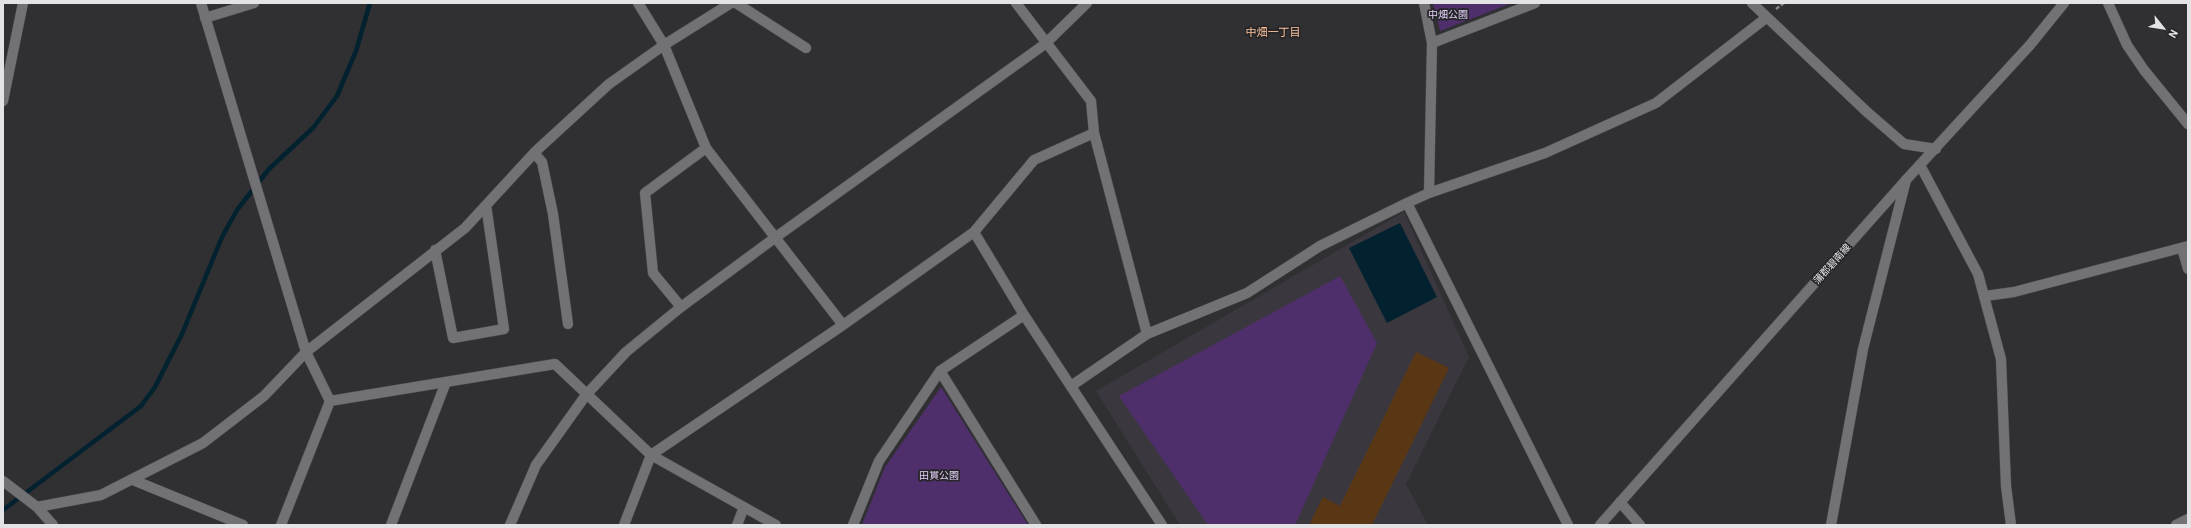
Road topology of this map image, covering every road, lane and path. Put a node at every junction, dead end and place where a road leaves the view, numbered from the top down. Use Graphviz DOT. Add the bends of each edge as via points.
graph roads {
  1 [pos="24,3"];
  2 [pos="201,3"];
  3 [pos="254,3"];
  4 [pos="638,3"];
  5 [pos="731,3"];
  6 [pos="736,3"];
  7 [pos="1016,3"];
  8 [pos="1087,3"];
  9 [pos="1424,3"];
  10 [pos="1535,3"];
  11 [pos="1752,3"];
  12 [pos="2064,3"];
  13 [pos="2108,3"];
  14 [pos="205,18"];
  15 [pos="1766,18"];
  16 [pos="1432,42"];
  17 [pos="1045,44"];
  18 [pos="664,45"];
  19 [pos="806,48"];
  20 [pos="3,101"];
  21 [pos="2188,124"];
  22 [pos="1094,133"];
  23 [pos="706,148"];
  24 [pos="1936,149"];
  25 [pos="534,153"];
  26 [pos="1920,165"];
  27 [pos="1906,180"];
  28 [pos="1430,193"];
  29 [pos="1407,203"];
  30 [pos="486,205"];
  31 [pos="974,232"];
  32 [pos="776,237"];
  33 [pos="2185,247"];
  34 [pos="435,250"];
  35 [pos="2188,269"];
  36 [pos="1985,296"];
  37 [pos="681,307"];
  38 [pos="1024,315"];
  39 [pos="568,324"];
  40 [pos="843,325"];
  41 [pos="1146,334"];
  42 [pos="306,352"];
  43 [pos="940,371"];
  44 [pos="446,382"];
  45 [pos="1071,386"];
  46 [pos="586,395"];
  47 [pos="330,401"];
  48 [pos="651,455"];
  49 [pos="133,480"];
  50 [pos="3,481"];
  51 [pos="1620,502"];
  52 [pos="744,507"];
  53 [pos="38,508"];
  54 [pos="2188,519"];
  55 [pos="54,525"];
  56 [pos="243,525"];
  57 [pos="281,525"];
  58 [pos="391,525"];
  59 [pos="510,525"];
  60 [pos="624,525"];
  61 [pos="737,525"];
  62 [pos="776,525"];
  63 [pos="853,525"];
  64 [pos="1036,525"];
  65 [pos="1162,525"];
  66 [pos="1568,525"];
  67 [pos="1600,525"];
  68 [pos="1640,525"];
  69 [pos="1831,525"];
  70 [pos="2011,525"];
  71 [pos="2176,525"];
  1 -- 20 [label="street"];
  2 -- 14 [label="street"];
  3 -- 14 [label="street"];
  4 -- 18 [label="street"];
  5 -- 18 [label="street"];
  6 -- 19 [label="street"];
  7 -- 17 [label="street"];
  8 -- 17 [label="street"];
  9 -- 16 [label="street"];
  10 -- 16 [label="street"];
  11 -- 15 [label="street"];
  12 -- 24 [label="street, 蒲郡碧南線" via="2030,45"];
  13 -- 21 [label="street" via="2127,45"];
  14 -- 42 [label="street"];
  15 -- 24 [label="street" via="1904,144"];
  15 -- 28 [label="street" via="1656,103 1545,153"];
  16 -- 28 [label="street"];
  17 -- 22 [label="street" via="1091,101"];
  17 -- 32 [label="street"];
  18 -- 23 [label="street"];
  18 -- 25 [label="street" via="609,84"];
  22 -- 31 [label="street" via="1034,160"];
  22 -- 41 [label="street"];
  23 -- 32 [label="street"];
  23 -- 37 [label="street" via="645,193 653,273"];
  24 -- 26 [label="street, 蒲郡碧南線"];
  25 -- 30 [label="street"];
  25 -- 39 [label="street" via="542,162 553,214"];
  26 -- 27 [label="street, 蒲郡碧南線"];
  26 -- 36 [label="street" via="1978,274"];
  27 -- 51 [label="street, 蒲郡碧南線"];
  27 -- 69 [label="street" via="1863,349"];
  28 -- 29 [label="street"];
  29 -- 41 [label="street" via="1320,246 1247,293"];
  29 -- 66 [label="street"];
  30 -- 34 [label="street" via="465,228"];
  30 -- 34 [label="street" via="504,329 453,338"];
  31 -- 38 [label="street"];
  31 -- 40 [label="street"];
  32 -- 37 [label="street"];
  32 -- 40 [label="street"];
  33 -- 35 [label="street"];
  33 -- 36 [label="street" via="2014,292"];
  34 -- 42 [label="street"];
  36 -- 70 [label="street" via="2002,359 2006,486"];
  37 -- 46 [label="street" via="626,352"];
  38 -- 43 [label="street"];
  38 -- 45 [label="street"];
  40 -- 48 [label="street"];
  41 -- 45 [label="street"];
  42 -- 47 [label="street"];
  42 -- 49 [label="street" via="264,396 203,443"];
  43 -- 63 [label="street" via="879,461"];
  43 -- 64 [label="street"];
  44 -- 46 [label="street" via="556,364"];
  44 -- 47 [label="street"];
  44 -- 58 [label="street"];
  45 -- 65 [label="street"];
  46 -- 48 [label="street"];
  46 -- 59 [label="street" via="536,465"];
  47 -- 57 [label="street"];
  48 -- 52 [label="street"];
  48 -- 60 [label="street"];
  49 -- 53 [label="street" via="101,495"];
  49 -- 56 [label="street"];
  50 -- 53 [label="street"];
  51 -- 67 [label="street, 蒲郡碧南線"];
  51 -- 68 [label="street"];
  52 -- 61 [label="street"];
  52 -- 62 [label="street"];
  53 -- 55 [label="street"];
  54 -- 71 [label="street"];
}
